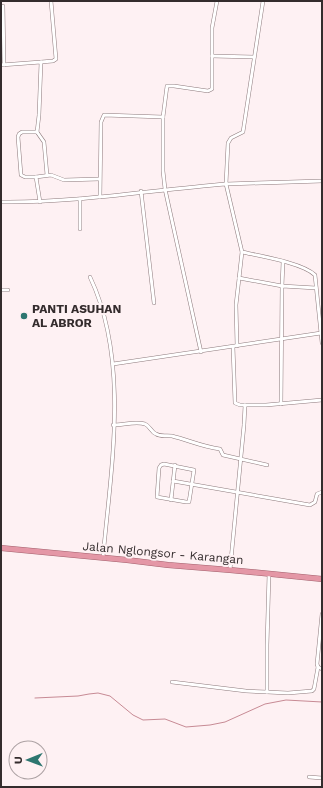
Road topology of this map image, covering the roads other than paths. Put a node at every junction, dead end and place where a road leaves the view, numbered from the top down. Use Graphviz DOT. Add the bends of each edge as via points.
graph roads {
  1 [pos="51,1"];
  2 [pos="217,1"];
  3 [pos="263,1"];
  4 [pos="3,6"];
  5 [pos="2,24"];
  6 [pos="2,45"];
  7 [pos="212,56"];
  8 [pos="254,57"];
  9 [pos="41,62"];
  10 [pos="3,65"];
  11 [pos="163,117"];
  12 [pos="37,132"];
  13 [pos="47,175"];
  14 [pos="36,177"];
  15 [pos="99,179"];
  16 [pos="322,181"];
  17 [pos="226,184"];
  18 [pos="165,189"];
  19 [pos="141,192"];
  20 [pos="100,197"];
  21 [pos="80,199"];
  22 [pos="1,202"];
  23 [pos="40,202"];
  24 [pos="80,229"];
  25 [pos="242,252"];
  26 [pos="283,262"];
  27 [pos="90,277"];
  28 [pos="239,278"];
  29 [pos="282,286"];
  30 [pos="316,288"];
  31 [pos="1,290"];
  32 [pos="8,290"];
  33 [pos="154,303"];
  34 [pos="321,333"];
  35 [pos="282,339"];
  36 [pos="322,342"];
  37 [pos="235,346"];
  38 [pos="201,352"];
  39 [pos="113,364"];
  40 [pos="322,400"];
  41 [pos="281,404"];
  42 [pos="244,405"];
  43 [pos="113,425"];
  44 [pos="240,459"];
  45 [pos="267,465"];
  46 [pos="175,466"];
  47 [pos="173,482"];
  48 [pos="192,485"];
  49 [pos="237,492"];
  50 [pos="322,492"];
  51 [pos="171,500"];
  52 [pos="1,548"];
  53 [pos="103,558"];
  54 [pos="230,570"];
  55 [pos="269,574"];
  56 [pos="322,579"];
  57 [pos="322,614"];
  58 [pos="318,667"];
  59 [pos="322,669"];
  60 [pos="172,682"];
  61 [pos="267,692"];
  62 [pos="309,777"];
  63 [pos="322,778"];
  1 -- 9 [label="street" via="56,57 53,61"];
  2 -- 7 [label="street"];
  3 -- 8 [label="street"];
  4 -- 5 [label="street"];
  5 -- 6 [label="street"];
  6 -- 10 [label="street"];
  7 -- 8 [label="street"];
  7 -- 11 [label="street" via="212,89 208,91 167,86"];
  8 -- 17 [label="street" via="243,132 231,138 228,143"];
  9 -- 10 [label="street"];
  9 -- 12 [label="street"];
  11 -- 15 [label="street" via="104,115 101,122"];
  11 -- 18 [label="street"];
  12 -- 13 [label="street" via="44,142"];
  12 -- 14 [label="street" via="22,132 18,137 21,175"];
  13 -- 14 [label="street"];
  13 -- 15 [label="street" via="64,180"];
  14 -- 23 [label="street"];
  15 -- 20 [label="street"];
  16 -- 17 [label="street"];
  17 -- 18 [label="street"];
  17 -- 25 [label="street"];
  18 -- 19 [label="street"];
  18 -- 38 [label="street"];
  19 -- 20 [label="street"];
  19 -- 33 [label="street"];
  20 -- 21 [label="street"];
  21 -- 23 [label="street"];
  21 -- 24 [label="street"];
  22 -- 23 [label="street"];
  25 -- 26 [label="street"];
  25 -- 28 [label="street"];
  26 -- 29 [label="street"];
  26 -- 30 [label="street" via="311,271 315,275"];
  27 -- 39 [label="street" via="101,302"];
  28 -- 29 [label="street"];
  28 -- 37 [label="street"];
  29 -- 30 [label="street"];
  29 -- 35 [label="street"];
  30 -- 34 [label="street"];
  31 -- 32 [label="street"];
  34 -- 35 [label="street"];
  34 -- 36 [label="street"];
  35 -- 37 [label="street"];
  35 -- 41 [label="street"];
  37 -- 38 [label="street"];
  37 -- 42 [label="street" via="235,403"];
  38 -- 39 [label="street"];
  39 -- 43 [label="street"];
  40 -- 41 [label="street"];
  41 -- 42 [label="street"];
  42 -- 44 [label="street"];
  43 -- 44 [label="street" via="145,424 158,435 220,449 223,455"];
  43 -- 53 [label="street"];
  44 -- 45 [label="street"];
  44 -- 49 [label="street"];
  46 -- 47 [label="street"];
  46 -- 48 [label="street" via="193,469"];
  46 -- 51 [label="street" via="162,464 159,468 157,497"];
  47 -- 48 [label="street"];
  47 -- 51 [label="street"];
  48 -- 49 [label="street"];
  48 -- 51 [label="street" via="189,502"];
  49 -- 50 [label="street" via="310,505"];
  49 -- 54 [label="street"];
  52 -- 53 [label="highway, Jalan Nglongsor - Karangan"];
  53 -- 54 [label="highway, Jalan Nglongsor - Karangan"];
  54 -- 55 [label="highway, Jalan Nglongsor - Karangan"];
  55 -- 56 [label="highway, Jalan Nglongsor - Karangan"];
  55 -- 61 [label="street"];
  57 -- 58 [label="street"];
  58 -- 59 [label="street"];
  58 -- 61 [label="street" via="312,691"];
  60 -- 61 [label="street"];
  62 -- 63 [label="street"];
}
